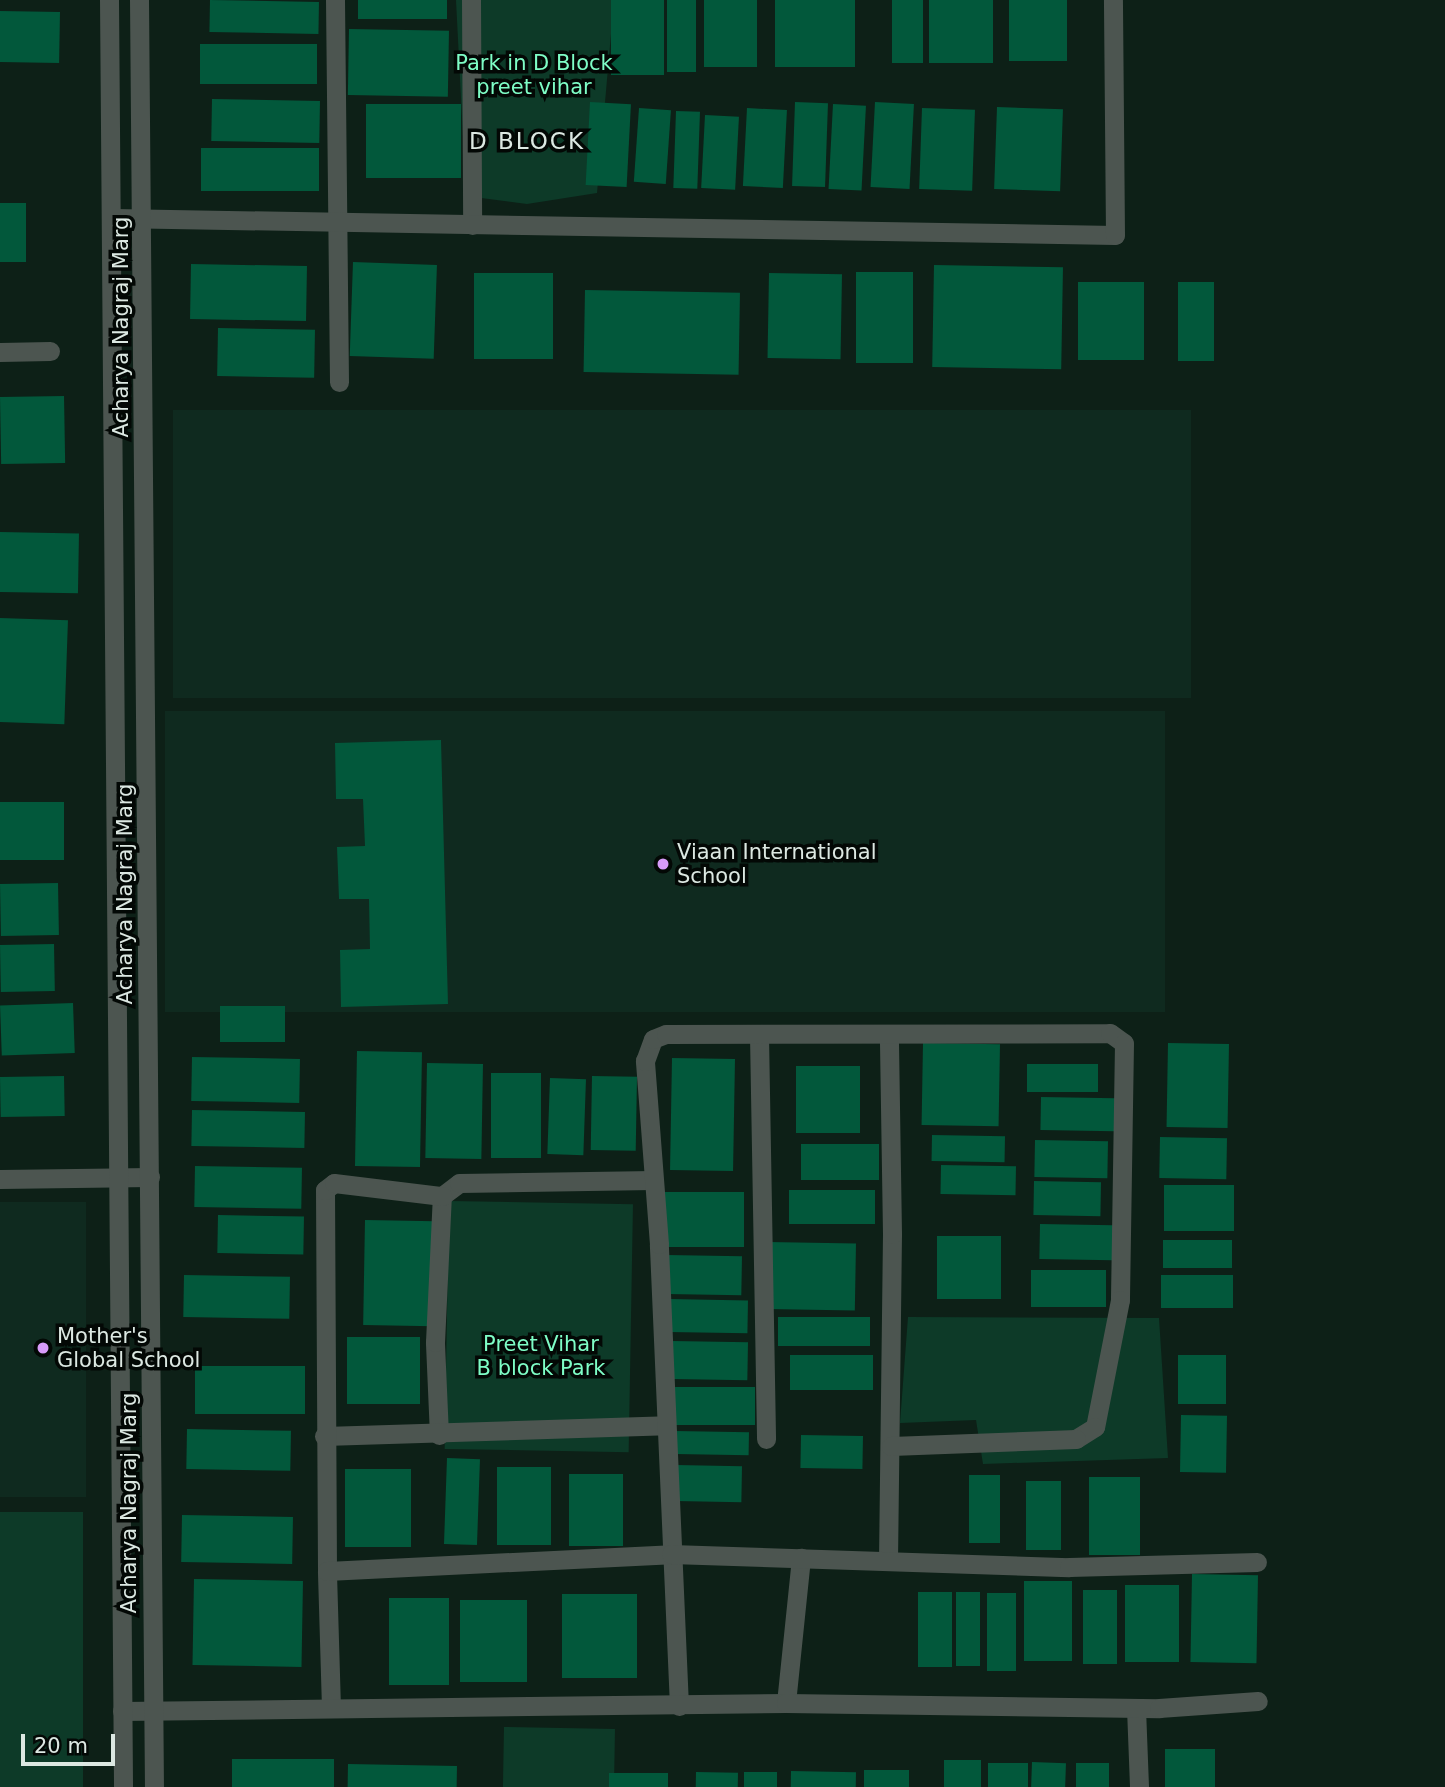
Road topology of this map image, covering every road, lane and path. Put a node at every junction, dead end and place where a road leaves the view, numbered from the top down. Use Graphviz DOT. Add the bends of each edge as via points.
graph roads {
  1 [pos="109,0"];
  2 [pos="139,0"];
  3 [pos="335,0"];
  4 [pos="471,0"];
  5 [pos="1113,0"];
  6 [pos="114,218"];
  7 [pos="143,219"];
  8 [pos="337,222"];
  9 [pos="472,225"];
  10 [pos="50,351"];
  11 [pos="0,352"];
  12 [pos="339,382"];
  13 [pos="759,1035"];
  14 [pos="889,1037"];
  15 [pos="118,1176"];
  16 [pos="150,1177"];
  17 [pos="0,1179"];
  18 [pos="653,1180"];
  19 [pos="442,1196"];
  20 [pos="666,1426"];
  21 [pos="439,1435"];
  22 [pos="324,1436"];
  23 [pos="766,1439"];
  24 [pos="891,1446"];
  25 [pos="671,1554"];
  26 [pos="801,1558"];
  27 [pos="888,1561"];
  28 [pos="1257,1562"];
  29 [pos="327,1571"];
  30 [pos="1258,1701"];
  31 [pos="786,1703"];
  32 [pos="679,1706"];
  33 [pos="1136,1708"];
  34 [pos="331,1709"];
  35 [pos="153,1710"];
  36 [pos="122,1711"];
  37 [pos="122,1787"];
  38 [pos="154,1787"];
  39 [pos="1139,1787"];
  1 -- 6 [label="street, Acharya Nagraj Marg"];
  2 -- 7 [label="street, Acharya Nagraj Marg"];
  3 -- 8 [label="street"];
  4 -- 9 [label="street"];
  5 -- 9 [label="street" via="1115,235"];
  6 -- 7 [label="street"];
  6 -- 15 [label="street, Acharya Nagraj Marg"];
  7 -- 8 [label="street"];
  7 -- 16 [label="street, Acharya Nagraj Marg"];
  8 -- 9 [label="street"];
  8 -- 12 [label="street"];
  10 -- 11 [label="street"];
  13 -- 14 [label="street"];
  13 -- 18 [label="street" via="666,1034 653,1039 645,1061"];
  13 -- 23 [label="street"];
  14 -- 24 [label="street"];
  14 -- 24 [label="street" via="1110,1033 1118,1036 1127,1050 1120,1300 1094,1427 1076,1439"];
  15 -- 16 [label="street"];
  15 -- 17 [label="street"];
  15 -- 36 [label="street, Acharya Nagraj Marg"];
  16 -- 35 [label="street, Acharya Nagraj Marg"];
  18 -- 19 [label="street" via="459,1183"];
  18 -- 20 [label="street"];
  19 -- 21 [label="street" via="435,1342"];
  19 -- 22 [label="street" via="334,1184 325,1190"];
  20 -- 21 [label="street"];
  20 -- 25 [label="street"];
  21 -- 22 [label="street"];
  22 -- 29 [label="street"];
  24 -- 27 [label="street"];
  25 -- 26 [label="street"];
  25 -- 29 [label="street"];
  25 -- 32 [label="street"];
  26 -- 27 [label="street"];
  26 -- 31 [label="street"];
  27 -- 28 [label="street" via="1069,1567"];
  29 -- 34 [label="street"];
  30 -- 33 [label="street"];
  31 -- 32 [label="street"];
  31 -- 33 [label="street"];
  32 -- 34 [label="street"];
  33 -- 39 [label="street"];
  34 -- 35 [label="street"];
  35 -- 36 [label="street"];
  35 -- 38 [label="street, Acharya Nagraj Marg"];
  36 -- 37 [label="street, Acharya Nagraj Marg"];
}
